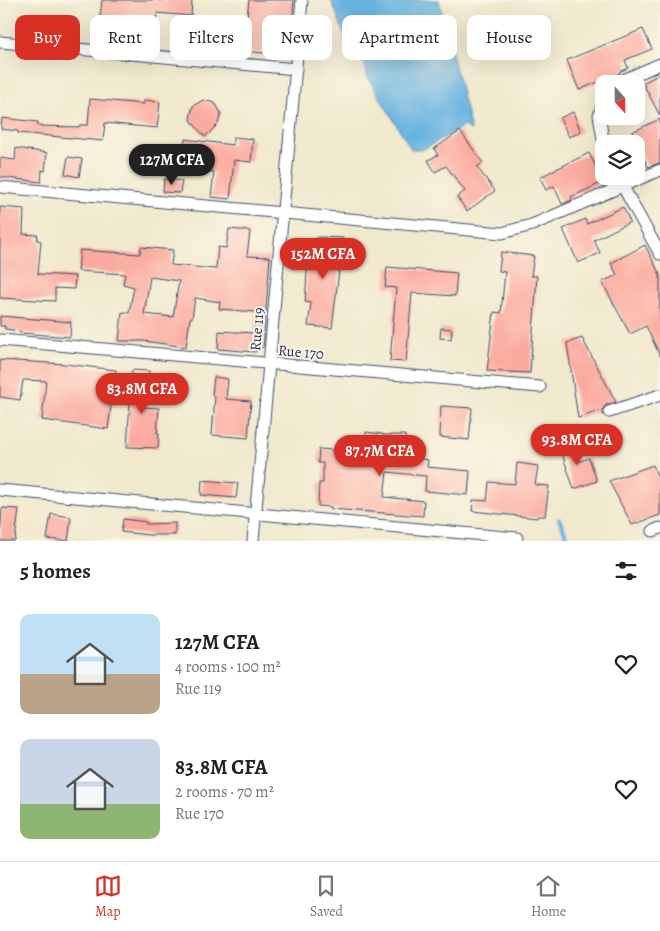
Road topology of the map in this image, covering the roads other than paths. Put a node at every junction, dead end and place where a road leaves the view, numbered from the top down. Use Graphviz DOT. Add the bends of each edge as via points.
graph roads {
  1 [pos="302,0"];
  2 [pos="0,42"];
  3 [pos="660,64"];
  4 [pos="296,69"];
  5 [pos="635,75"];
  6 [pos="660,170"];
  7 [pos="0,187"];
  8 [pos="618,187"];
  9 [pos="283,213"];
  10 [pos="660,254"];
  11 [pos="0,340"];
  12 [pos="269,364"];
  13 [pos="540,387"];
  14 [pos="660,395"];
  15 [pos="609,412"];
  16 [pos="0,490"];
  17 [pos="256,514"];
  18 [pos="517,538"];
  19 [pos="253,541"];
  1 -- 4 [label="street, Rue 119"];
  2 -- 4 [label="street"];
  3 -- 5 [label="street"];
  4 -- 9 [label="street, Rue 119"];
  6 -- 8 [label="street"];
  7 -- 9 [label="street"];
  8 -- 9 [label="street" via="532,226 502,233"];
  8 -- 10 [label="street"];
  9 -- 12 [label="street, Rue 119"];
  11 -- 12 [label="street, Rue 170"];
  12 -- 13 [label="street, Rue 170"];
  12 -- 17 [label="street, Rue 119"];
  14 -- 15 [label="street"];
  16 -- 17 [label="street"];
  17 -- 18 [label="street"];
  17 -- 19 [label="street, Rue 119"];
}
